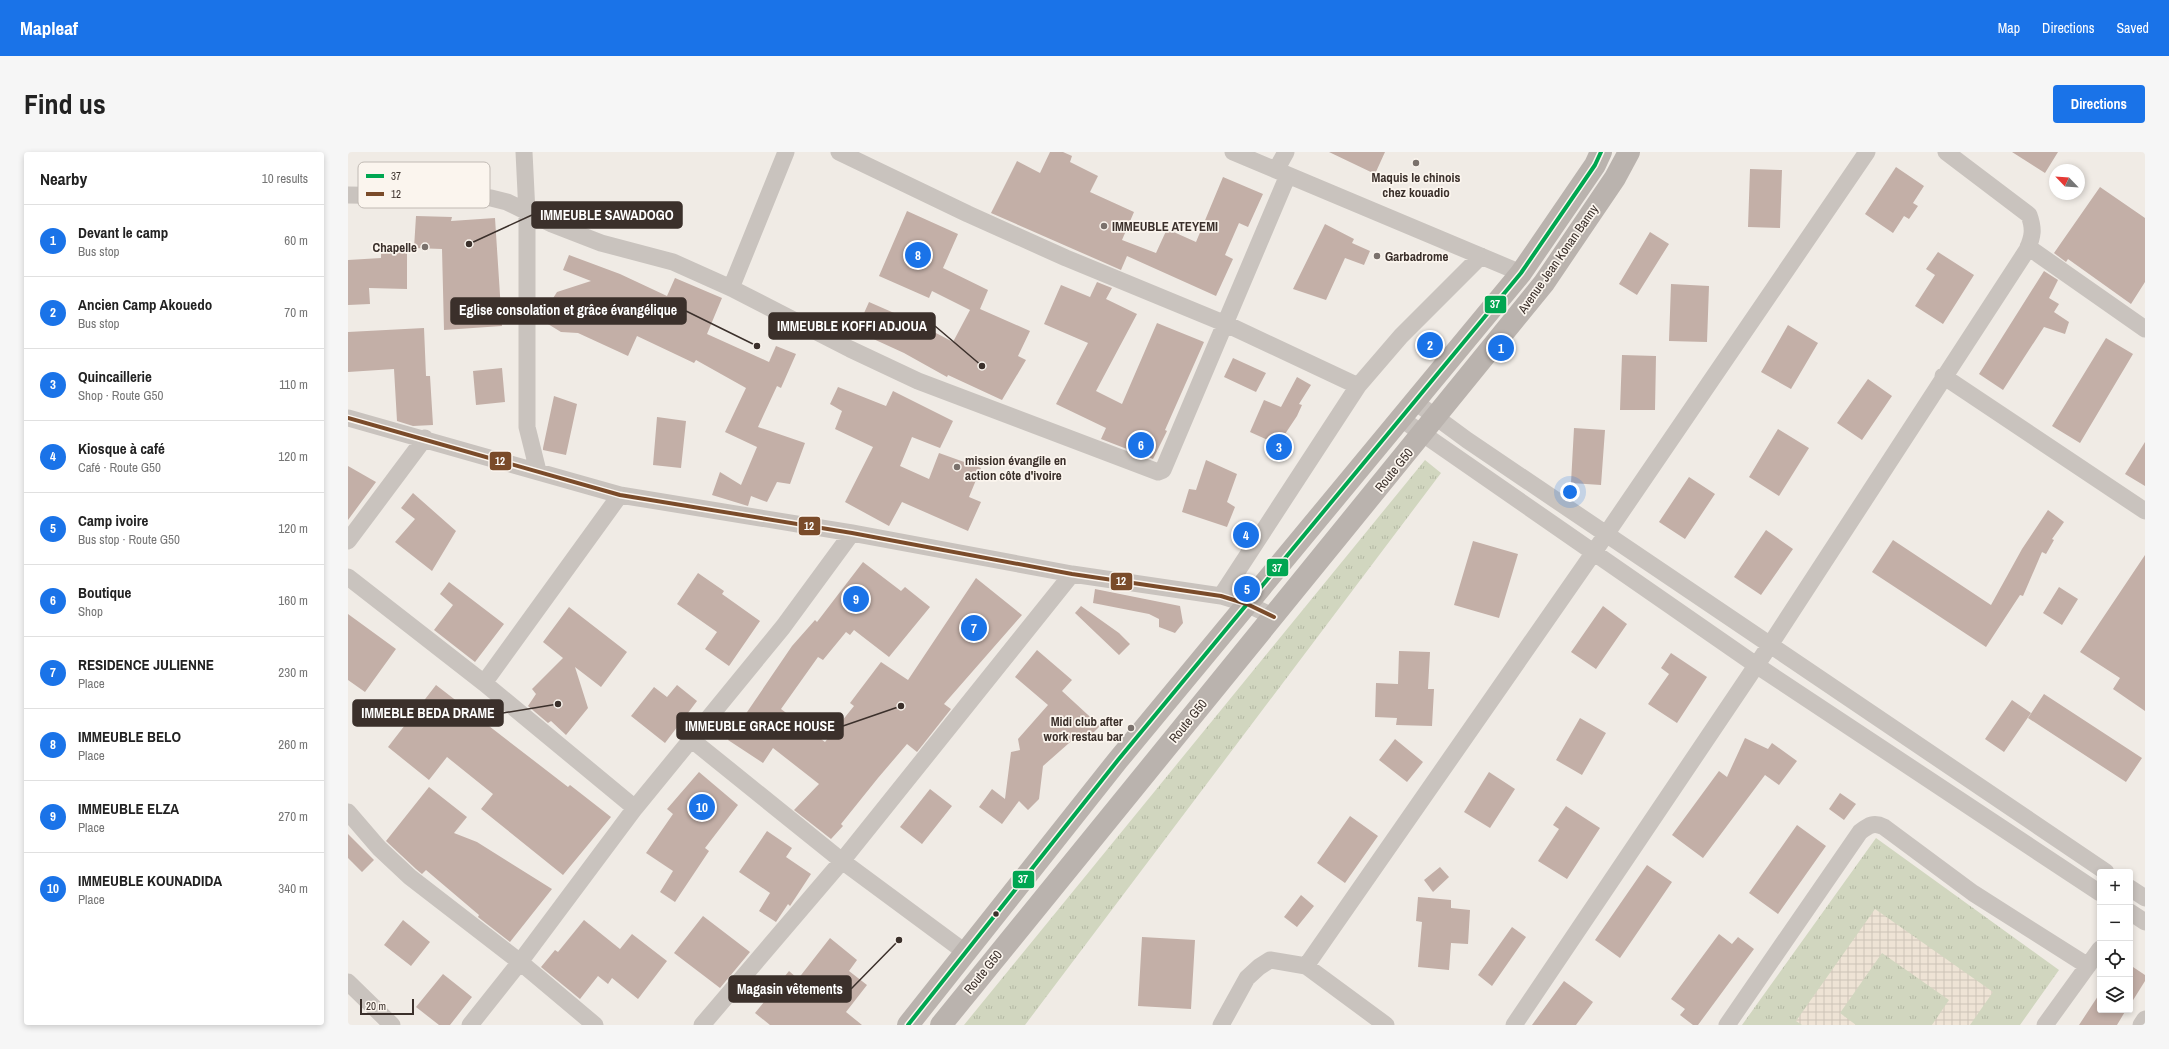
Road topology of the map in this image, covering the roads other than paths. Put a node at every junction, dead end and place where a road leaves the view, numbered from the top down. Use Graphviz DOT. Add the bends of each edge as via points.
graph roads {
  1 [pos="524,152"];
  2 [pos="786,152"];
  3 [pos="839,152"];
  4 [pos="1233,152"];
  5 [pos="1286,152"];
  6 [pos="1601,152"];
  7 [pos="1629,152"];
  8 [pos="1867,152"];
  9 [pos="1946,152"];
  10 [pos="1282,172"];
  11 [pos="348,194"];
  12 [pos="358,194"];
  13 [pos="490,198"];
  14 [pos="527,213"];
  15 [pos="2028,247"];
  16 [pos="1481,256"];
  17 [pos="1521,273"];
  18 [pos="730,288"];
  19 [pos="1226,324"];
  20 [pos="2145,329"];
  21 [pos="1943,376"];
  22 [pos="1358,386"];
  23 [pos="1408,409"];
  24 [pos="348,418"];
  25 [pos="1430,426"];
  26 [pos="425,438"];
  27 [pos="538,471"];
  28 [pos="620,495"];
  29 [pos="2145,511"];
  30 [pos="852,533"];
  31 [pos="1606,534"];
  32 [pos="348,541"];
  33 [pos="1594,552"];
  34 [pos="1072,574"];
  35 [pos="348,577"];
  36 [pos="1221,596"];
  37 [pos="1247,604"];
  38 [pos="1274,617"];
  39 [pos="1770,645"];
  40 [pos="1756,665"];
  41 [pos="484,683"];
  42 [pos="692,740"];
  43 [pos="1915,744"];
  44 [pos="1902,762"];
  45 [pos="635,808"];
  46 [pos="348,812"];
  47 [pos="2070,848"];
  48 [pos="842,860"];
  49 [pos="2060,866"];
  50 [pos="2102,869"];
  51 [pos="2133,890"];
  52 [pos="2097,891"];
  53 [pos="2145,898"];
  54 [pos="2133,914"];
  55 [pos="2145,922"];
  56 [pos="964,952"];
  57 [pos="2097,953"];
  58 [pos="520,962"];
  59 [pos="1306,966"];
  60 [pos="2088,966"];
  61 [pos="348,982"];
  62 [pos="2145,1019"];
  63 [pos="392,1025"];
  64 [pos="470,1025"];
  65 [pos="595,1025"];
  66 [pos="702,1025"];
  67 [pos="908,1025"];
  68 [pos="941,1025"];
  69 [pos="1221,1025"];
  70 [pos="1386,1025"];
  71 [pos="1514,1025"];
  72 [pos="1727,1025"];
  73 [pos="2045,1025"];
  74 [pos="2141,1025"];
  1 -- 14 [label="street"];
  2 -- 18 [label="street"];
  3 -- 19 [label="street" via="996,226"];
  4 -- 10 [label="street"];
  5 -- 10 [label="street"];
  6 -- 17 [label="street, Avenue Jean Konan Banny" via="1595,165"];
  7 -- 25 [label="street, Avenue Jean Konan Banny" via="1544,284"];
  8 -- 31 [label="street"];
  9 -- 15 [label="street" via="2029,215 2033,229"];
  10 -- 16 [label="street"];
  10 -- 19 [label="street"];
  11 -- 12 [label="street"];
  13 -- 14 [label="street" via="507,202"];
  14 -- 18 [label="street" via="601,243 673,262"];
  14 -- 27 [label="street" via="527,427"];
  15 -- 20 [label="street"];
  15 -- 21 [label="street"];
  16 -- 17 [label="street"];
  16 -- 22 [label="street" via="1401,336"];
  17 -- 23 [label="street, Avenue Jean Konan Banny"];
  18 -- 19 [label="street" via="918,381 1158,472 1162,470"];
  19 -- 22 [label="street"];
  21 -- 29 [label="street"];
  21 -- 39 [label="street"];
  22 -- 36 [label="street"];
  23 -- 25 [label="street"];
  23 -- 37 [label="street, Route G50"];
  24 -- 26 [label="street"];
  25 -- 31 [label="street"];
  25 -- 33 [label="street"];
  25 -- 38 [label="street, Route G50"];
  26 -- 27 [label="street"];
  26 -- 32 [label="street"];
  27 -- 28 [label="street"];
  28 -- 30 [label="street"];
  28 -- 41 [label="street"];
  30 -- 34 [label="street"];
  30 -- 42 [label="street" via="783,626"];
  31 -- 33 [label="street"];
  31 -- 39 [label="street"];
  33 -- 40 [label="street"];
  33 -- 59 [label="street"];
  34 -- 36 [label="street"];
  34 -- 48 [label="street"];
  35 -- 41 [label="street"];
  36 -- 37 [label="street"];
  37 -- 38 [label="street"];
  37 -- 56 [label="street, Route G50"];
  38 -- 68 [label="street, Route G50"];
  39 -- 40 [label="street"];
  39 -- 43 [label="street"];
  40 -- 44 [label="street"];
  40 -- 71 [label="street"];
  41 -- 45 [label="street"];
  42 -- 45 [label="street"];
  42 -- 48 [label="street"];
  43 -- 44 [label="street"];
  43 -- 47 [label="street"];
  44 -- 49 [label="street"];
  45 -- 58 [label="street"];
  46 -- 58 [label="street" via="379,848 410,877"];
  47 -- 49 [label="street"];
  47 -- 50 [label="street"];
  48 -- 56 [label="street"];
  48 -- 66 [label="street"];
  49 -- 52 [label="street"];
  51 -- 53 [label="street"];
  54 -- 55 [label="street"];
  56 -- 67 [label="street, Route G50"];
  57 -- 60 [label="street"];
  58 -- 64 [label="street"];
  58 -- 65 [label="street"];
  59 -- 69 [label="street" via="1270,960 1259,967 1248,978"];
  59 -- 70 [label="street"];
  60 -- 72 [label="street" via="1973,892 1884,827 1869,824 1860,832"];
  60 -- 73 [label="street"];
  61 -- 63 [label="street"];
  62 -- 74 [label="street"];
}
